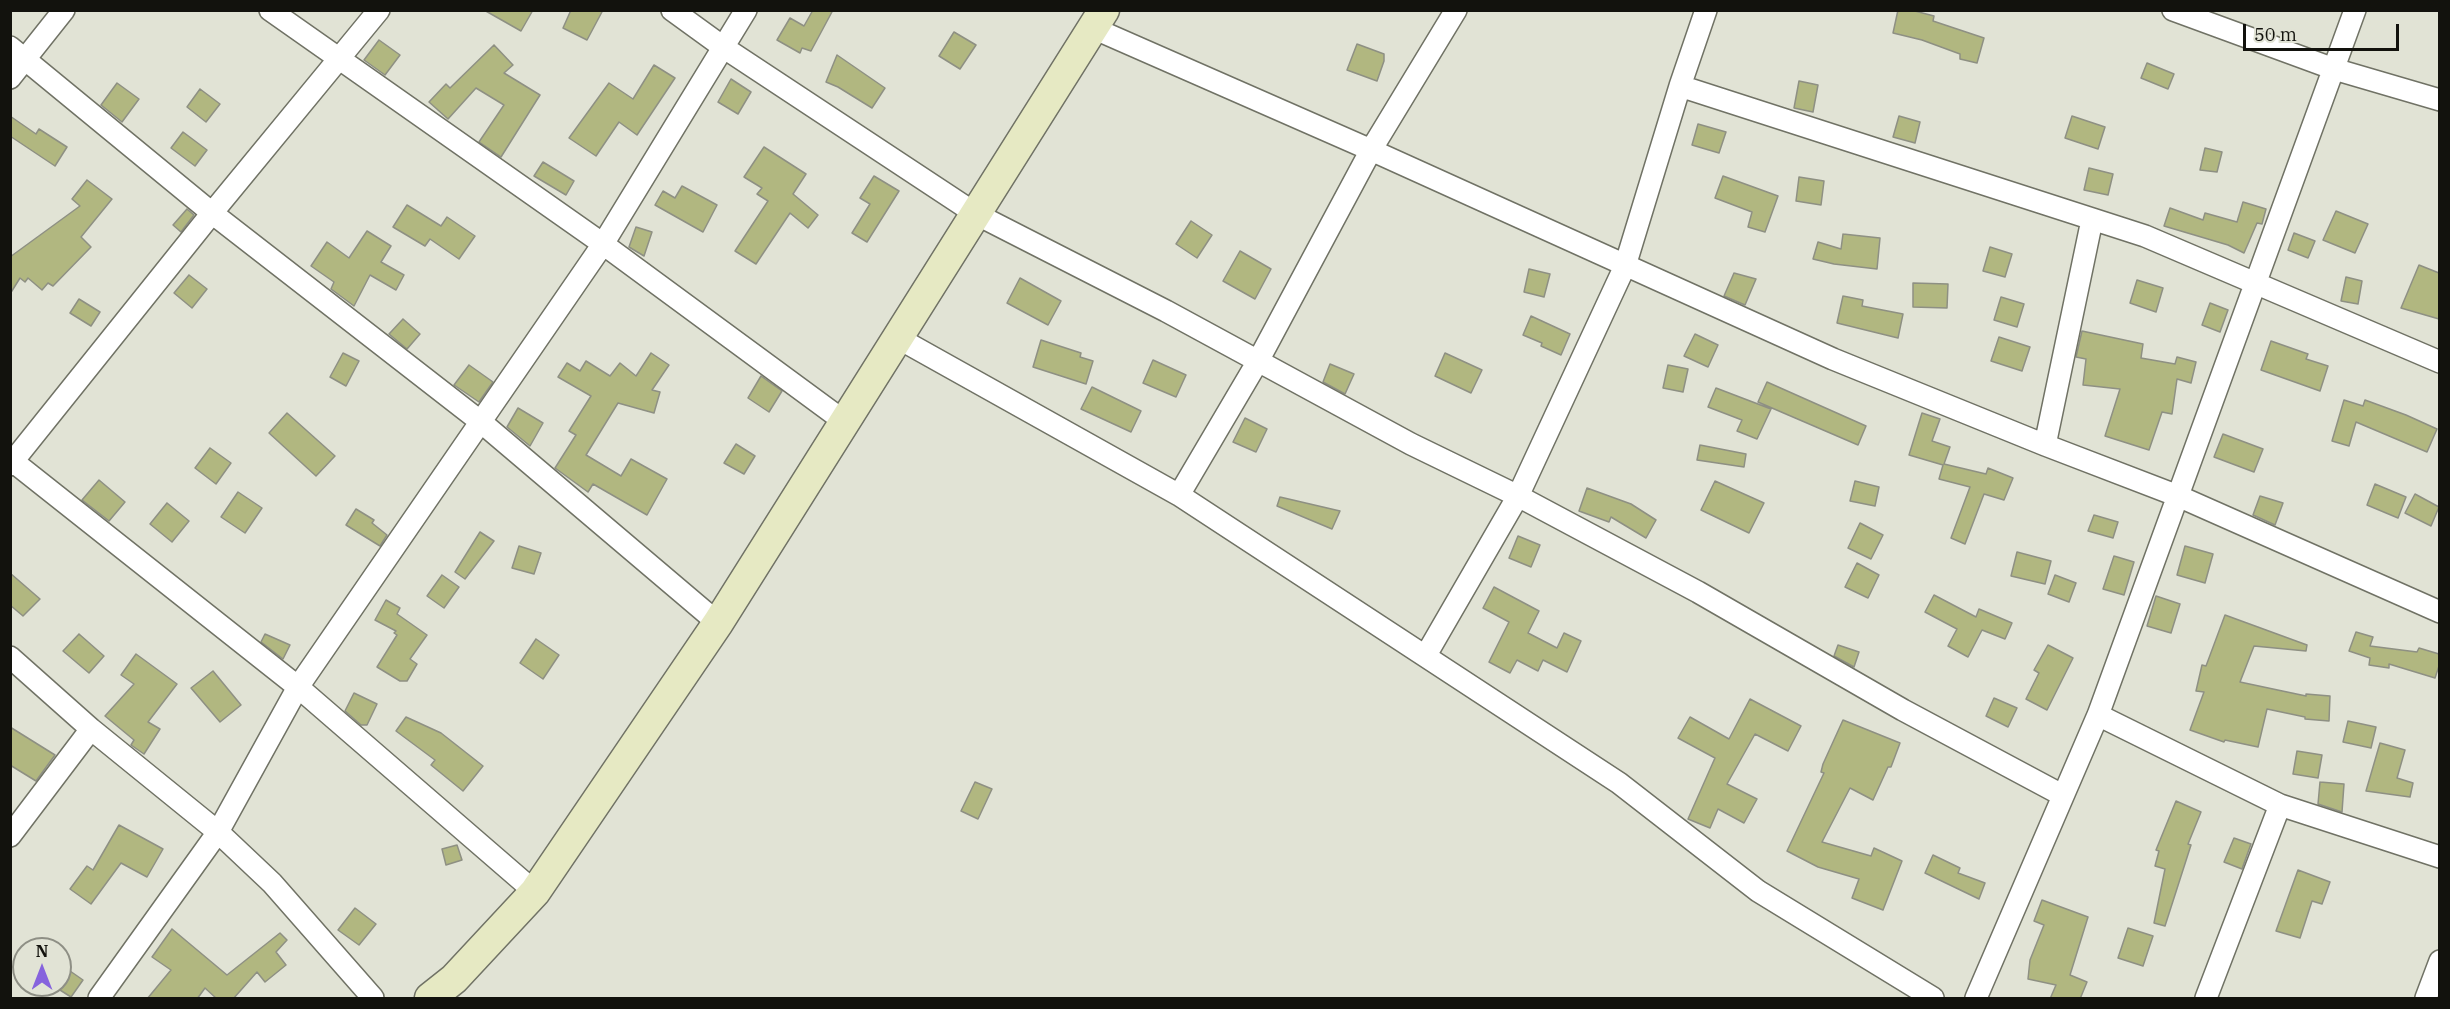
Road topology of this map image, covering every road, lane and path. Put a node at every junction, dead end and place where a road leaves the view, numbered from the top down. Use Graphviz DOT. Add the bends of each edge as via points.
graph roads {
  1 [pos="64,10"];
  2 [pos="270,10"];
  3 [pos="379,10"];
  4 [pos="672,10"];
  5 [pos="746,10"];
  6 [pos="1456,10"];
  7 [pos="1706,10"];
  8 [pos="2173,10"];
  9 [pos="2355,10"];
  10 [pos="1099,20"];
  11 [pos="723,47"];
  12 [pos="18,53"];
  13 [pos="339,58"];
  14 [pos="2334,69"];
  15 [pos="10,78"];
  16 [pos="1680,86"];
  17 [pos="2439,100"];
  18 [pos="1371,150"];
  19 [pos="212,213"];
  20 [pos="976,214"];
  21 [pos="2092,220"];
  22 [pos="603,244"];
  23 [pos="1625,266"];
  24 [pos="2256,282"];
  25 [pos="898,338"];
  26 [pos="1258,361"];
  27 [pos="2439,362"];
  28 [pos="481,422"];
  29 [pos="845,422"];
  30 [pos="2046,445"];
  31 [pos="12,462"];
  32 [pos="1179,495"];
  33 [pos="1518,496"];
  34 [pos="2178,496"];
  35 [pos="2439,612"];
  36 [pos="718,623"];
  37 [pos="1426,655"];
  38 [pos="10,657"];
  39 [pos="298,687"];
  40 [pos="2098,715"];
  41 [pos="91,729"];
  42 [pos="2062,795"];
  43 [pos="2280,805"];
  44 [pos="218,832"];
  45 [pos="10,836"];
  46 [pos="2439,857"];
  47 [pos="536,892"];
  48 [pos="2439,961"];
  49 [pos="99,999"];
  50 [pos="373,999"];
  51 [pos="430,999"];
  52 [pos="1933,999"];
  53 [pos="1976,999"];
  54 [pos="2205,999"];
  55 [pos="2426,999"];
  1 -- 12 [label="street"];
  2 -- 13 [label="street"];
  3 -- 13 [label="street"];
  4 -- 11 [label="street"];
  5 -- 11 [label="street"];
  6 -- 18 [label="street"];
  7 -- 16 [label="street"];
  8 -- 14 [label="street"];
  9 -- 14 [label="street"];
  10 -- 18 [label="street"];
  10 -- 20 [label="main road"];
  11 -- 20 [label="street"];
  11 -- 22 [label="street"];
  12 -- 15 [label="street"];
  12 -- 19 [label="street"];
  13 -- 19 [label="street"];
  13 -- 22 [label="street"];
  14 -- 17 [label="street"];
  14 -- 24 [label="street"];
  16 -- 21 [label="street"];
  16 -- 23 [label="street"];
  18 -- 23 [label="street"];
  18 -- 26 [label="street"];
  19 -- 28 [label="street"];
  19 -- 31 [label="street"];
  20 -- 25 [label="main road"];
  20 -- 26 [label="street"];
  21 -- 24 [label="street" via="2145,236"];
  21 -- 30 [label="street"];
  22 -- 28 [label="street"];
  22 -- 29 [label="street"];
  23 -- 30 [label="street" via="1833,359"];
  23 -- 33 [label="street"];
  24 -- 27 [label="street"];
  24 -- 34 [label="street"];
  25 -- 29 [label="main road"];
  25 -- 32 [label="street"];
  26 -- 32 [label="street"];
  26 -- 33 [label="street" via="1411,444"];
  28 -- 36 [label="street"];
  28 -- 39 [label="street"];
  29 -- 36 [label="main road"];
  30 -- 34 [label="street"];
  31 -- 39 [label="street"];
  32 -- 37 [label="street"];
  33 -- 37 [label="street"];
  33 -- 42 [label="street"];
  34 -- 35 [label="street"];
  34 -- 40 [label="street"];
  36 -- 47 [label="main road"];
  37 -- 52 [label="street" via="1619,783 1758,891"];
  38 -- 41 [label="street"];
  39 -- 44 [label="street"];
  39 -- 47 [label="street"];
  40 -- 42 [label="street"];
  40 -- 43 [label="street"];
  41 -- 44 [label="street"];
  41 -- 45 [label="street"];
  42 -- 53 [label="street"];
  43 -- 46 [label="street"];
  43 -- 54 [label="street"];
  44 -- 49 [label="street"];
  44 -- 50 [label="street" via="272,883"];
  47 -- 51 [label="main road"];
  48 -- 55 [label="street"];
}
